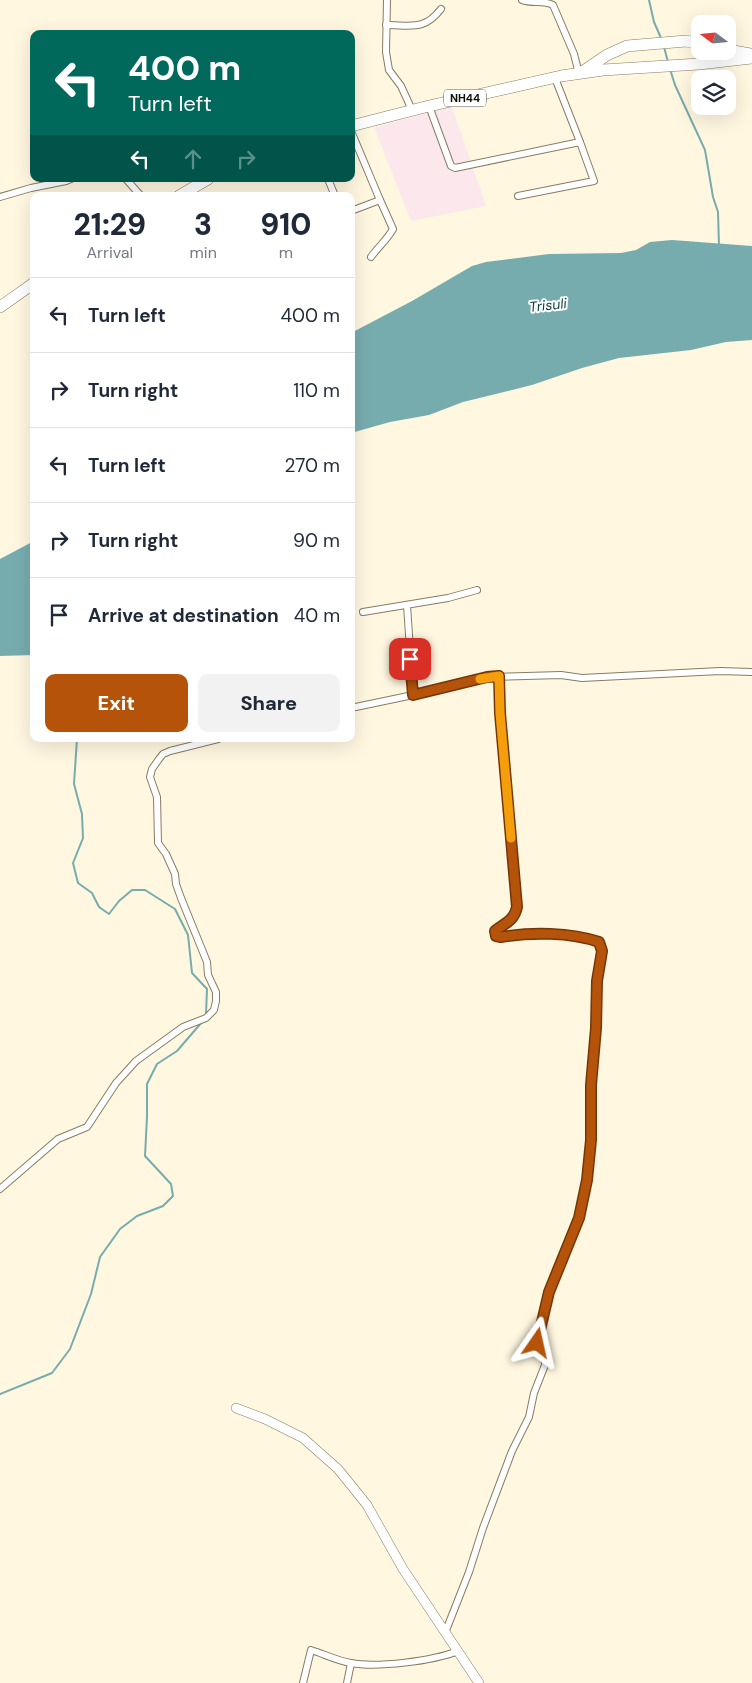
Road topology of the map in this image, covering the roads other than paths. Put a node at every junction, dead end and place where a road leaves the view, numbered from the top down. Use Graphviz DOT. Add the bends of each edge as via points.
graph roads {
  1 [pos="387,0"];
  2 [pos="522,0"];
  3 [pos="441,8"];
  4 [pos="386,24"];
  5 [pos="691,42"];
  6 [pos="736,52"];
  7 [pos="752,56"];
  8 [pos="579,74"];
  9 [pos="555,78"];
  10 [pos="429,106"];
  11 [pos="412,110"];
  12 [pos="355,125"];
  13 [pos="355,141"];
  14 [pos="580,142"];
  15 [pos="49,182"];
  16 [pos="129,182"];
  17 [pos="203,182"];
  18 [pos="137,192"];
  19 [pos="186,192"];
  20 [pos="518,196"];
  21 [pos="0,198"];
  22 [pos="380,200"];
  23 [pos="355,209"];
  24 [pos="371,257"];
  25 [pos="30,286"];
  26 [pos="0,308"];
  27 [pos="477,590"];
  28 [pos="407,604"];
  29 [pos="363,612"];
  30 [pos="752,672"];
  31 [pos="499,676"];
  32 [pos="413,695"];
  33 [pos="355,707"];
  34 [pos="207,742"];
  35 [pos="0,1189"];
  36 [pos="236,1408"];
  37 [pos="445,1633"];
  38 [pos="458,1652"];
  39 [pos="352,1664"];
  40 [pos="303,1683"];
  41 [pos="347,1683"];
  42 [pos="479,1683"];
  1 -- 4 [label="street"];
  2 -- 8 [label="street" via="545,1 554,5"];
  3 -- 4 [label="street" via="426,23"];
  4 -- 11 [label="street" via="389,70"];
  5 -- 8 [label="highway, NH44" via="626,46 606,55"];
  6 -- 7 [label="highway, NH44"];
  7 -- 8 [label="highway, NH44"];
  8 -- 9 [label="highway, NH44"];
  9 -- 10 [label="highway, NH44"];
  9 -- 14 [label="street"];
  10 -- 11 [label="highway, NH44"];
  10 -- 14 [label="street" via="451,166 455,168"];
  11 -- 12 [label="highway, NH44"];
  13 -- 22 [label="street"];
  14 -- 20 [label="street" via="594,181"];
  15 -- 21 [label="street"];
  16 -- 18 [label="street"];
  17 -- 19 [label="highway"];
  22 -- 23 [label="street"];
  22 -- 24 [label="street" via="392,229"];
  25 -- 26 [label="highway"];
  27 -- 28 [label="street"];
  28 -- 29 [label="street"];
  28 -- 32 [label="street"];
  30 -- 31 [label="street" via="720,670 582,678 561,674"];
  31 -- 32 [label="street"];
  31 -- 37 [label="street" via="517,907 511,921 494,934 501,937 537,933 578,937 599,942 602,951 597,981 590,1154 579,1218 542,1317 537,1343 544,1351 545,1365 534,1392 529,1417 512,1451"];
  32 -- 33 [label="street"];
  34 -- 35 [label="street" via="163,754 150,777 157,797 158,843 175,874 181,898 207,962 208,975 216,992 214,1010 136,1060 116,1083 87,1127 58,1139"];
  36 -- 37 [label="street" via="303,1438 338,1468 367,1505 403,1569"];
  37 -- 38 [label="street"];
  38 -- 39 [label="street" via="424,1660"];
  38 -- 42 [label="street"];
  39 -- 40 [label="street" via="311,1650"];
  39 -- 41 [label="street"];
}
